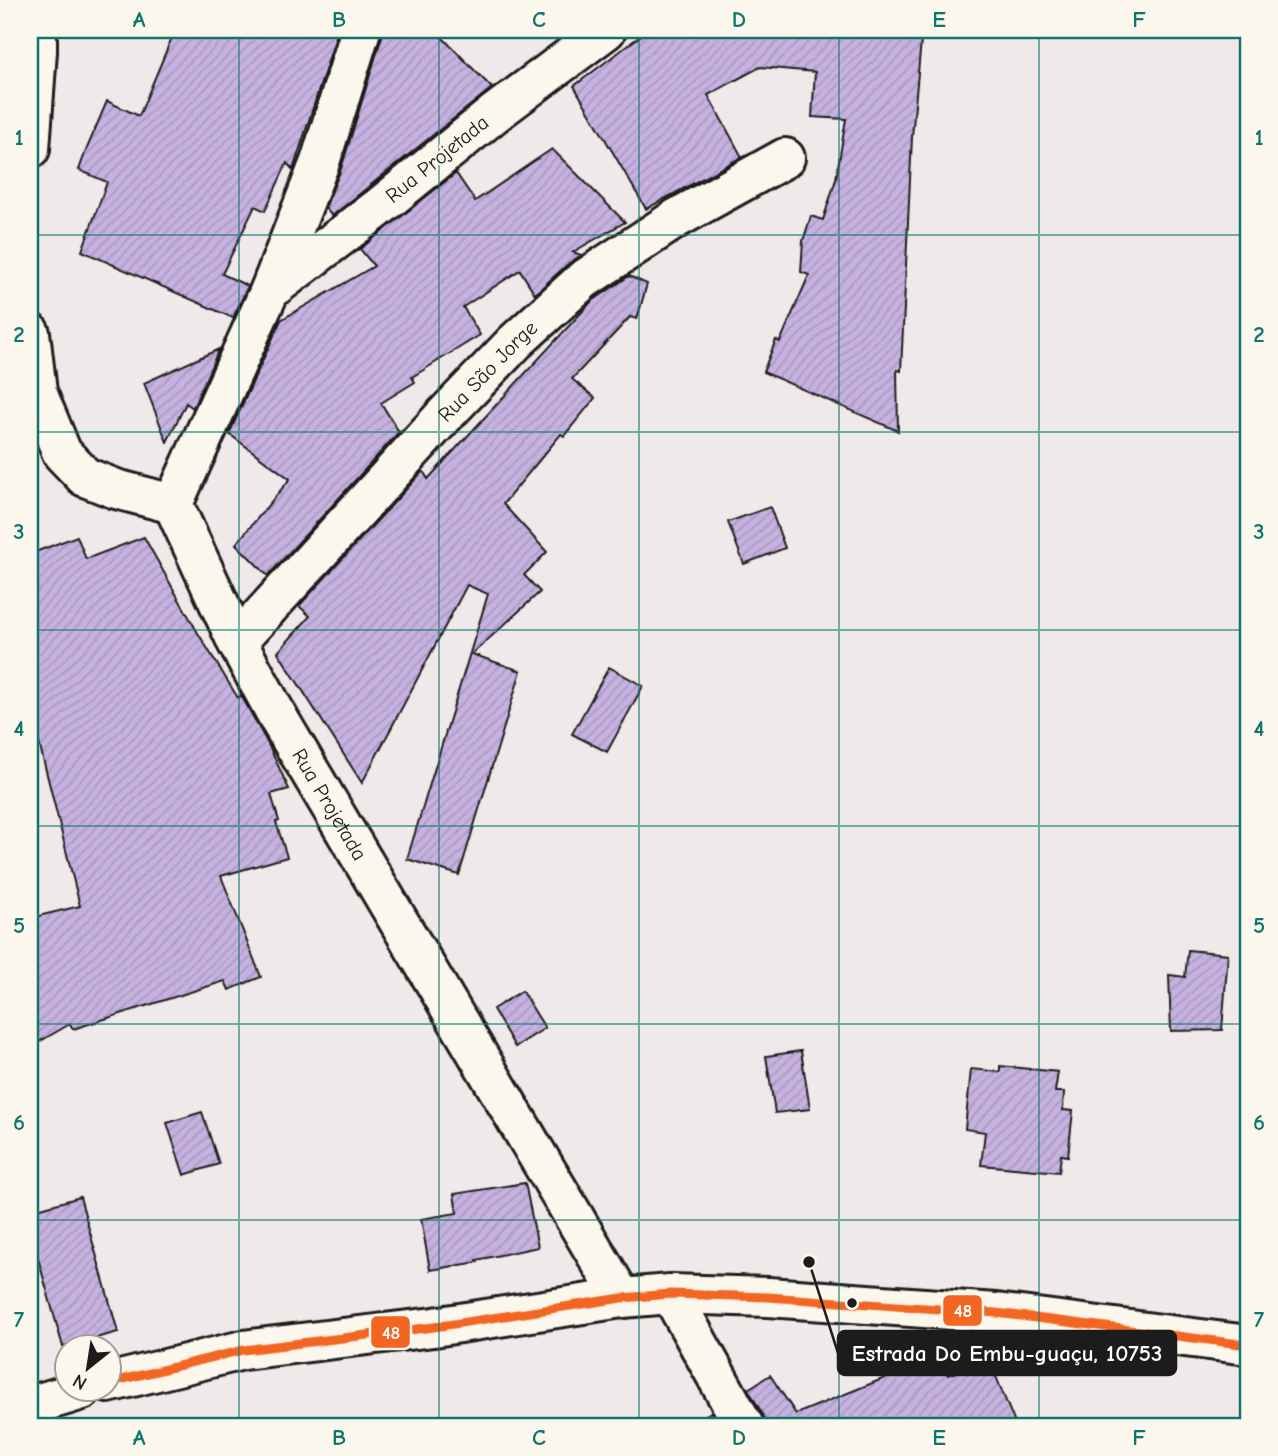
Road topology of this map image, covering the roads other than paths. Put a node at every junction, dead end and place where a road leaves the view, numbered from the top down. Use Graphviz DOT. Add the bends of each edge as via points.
graph roads {
  1 [pos="37,30"];
  2 [pos="362,30"];
  3 [pos="606,30"];
  4 [pos="30,149"];
  5 [pos="785,158"];
  6 [pos="270,290"];
  7 [pos="30,333"];
  8 [pos="173,503"];
  9 [pos="237,642"];
  10 [pos="671,1294"];
  11 [pos="622,1298"];
  12 [pos="1248,1345"];
  13 [pos="122,1380"];
  14 [pos="52,1399"];
  15 [pos="30,1406"];
  16 [pos="744,1426"];
  1 -- 4 [label="street"];
  2 -- 6 [label="street, Rua Projetada" via="320,162"];
  3 -- 6 [label="street, Rua Projetada"];
  5 -- 9 [label="street, Rua São Jorge" via="677,218 583,280 441,419"];
  6 -- 8 [label="street, Rua Projetada"];
  7 -- 8 [label="street" via="37,392 62,453 85,477"];
  8 -- 9 [label="street, Rua Projetada"];
  9 -- 11 [label="street, Rua Projetada"];
  10 -- 11 [label="street"];
  10 -- 12 [label="street" via="996,1313"];
  10 -- 16 [label="street"];
  11 -- 13 [label="street" via="243,1350"];
  14 -- 15 [label="street"];
}
